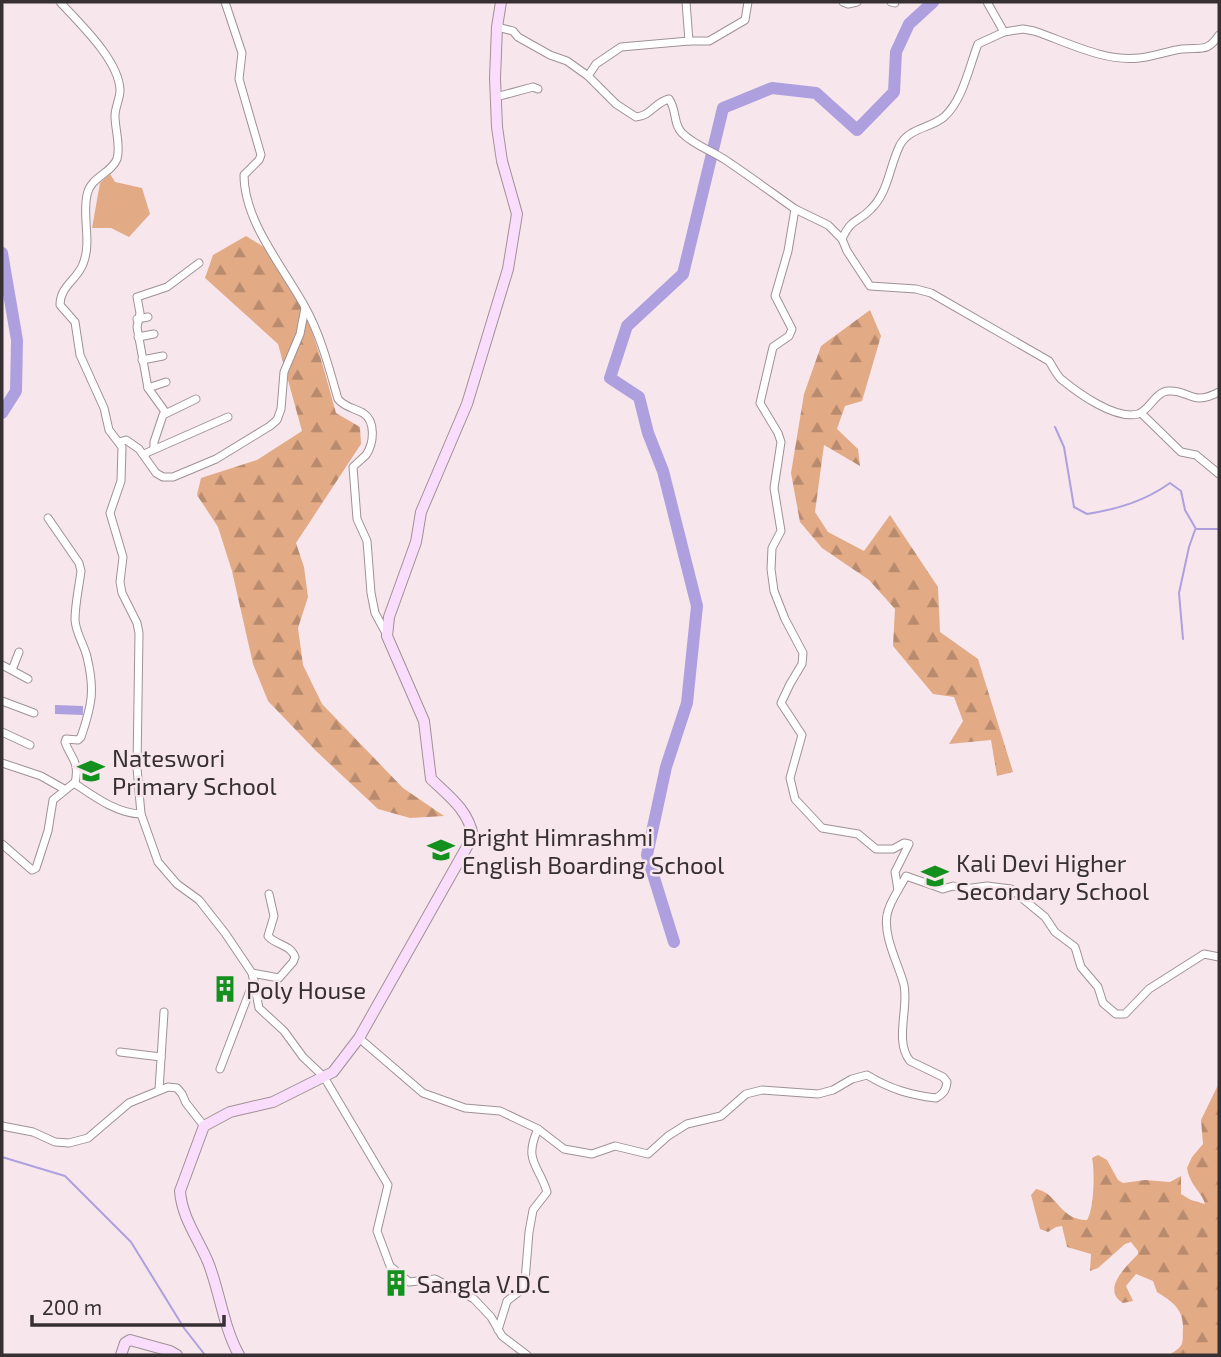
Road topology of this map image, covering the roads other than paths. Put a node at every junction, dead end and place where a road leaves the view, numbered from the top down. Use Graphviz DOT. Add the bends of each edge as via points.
graph roads {
  1 [pos="60,2"];
  2 [pos="225,2"];
  3 [pos="501,2"];
  4 [pos="686,2"];
  5 [pos="748,2"];
  6 [pos="844,2"];
  7 [pos="858,2"];
  8 [pos="987,2"];
  9 [pos="497,27"];
  10 [pos="1004,32"];
  11 [pos="1219,35"];
  12 [pos="689,41"];
  13 [pos="589,76"];
  14 [pos="538,89"];
  15 [pos="496,97"];
  16 [pos="795,209"];
  17 [pos="842,239"];
  18 [pos="199,263"];
  19 [pos="305,307"];
  20 [pos="148,317"];
  21 [pos="137,319"];
  22 [pos="154,334"];
  23 [pos="138,337"];
  24 [pos="163,356"];
  25 [pos="142,360"];
  26 [pos="166,382"];
  27 [pos="148,388"];
  28 [pos="1219,392"];
  29 [pos="196,399"];
  30 [pos="166,413"];
  31 [pos="1141,413"];
  32 [pos="228,417"];
  33 [pos="119,442"];
  34 [pos="154,448"];
  35 [pos="144,454"];
  36 [pos="1219,474"];
  37 [pos="48,518"];
  38 [pos="387,636"];
  39 [pos="19,652"];
  40 [pos="2,665"];
  41 [pos="12,670"];
  42 [pos="27,679"];
  43 [pos="2,701"];
  44 [pos="34,713"];
  45 [pos="2,732"];
  46 [pos="30,745"];
  47 [pos="2,764"];
  48 [pos="75,783"];
  49 [pos="64,789"];
  50 [pos="141,814"];
  51 [pos="2,845"];
  52 [pos="898,891"];
  53 [pos="269,894"];
  54 [pos="1219,957"];
  55 [pos="253,976"];
  56 [pos="164,1012"];
  57 [pos="359,1038"];
  58 [pos="120,1052"];
  59 [pos="161,1057"];
  60 [pos="220,1069"];
  61 [pos="324,1077"];
  62 [pos="159,1090"];
  63 [pos="2,1126"];
  64 [pos="204,1126"];
  65 [pos="538,1129"];
  66 [pos="498,1330"];
  67 [pos="121,1355"];
  68 [pos="177,1355"];
  69 [pos="239,1355"];
  70 [pos="527,1355"];
  1 -- 33 [label="street" via="103,51 120,87 115,114 116,160 90,186 83,264 63,289 60,305 75,322 80,355 100,396 109,430"];
  2 -- 19 [label="street" via="242,53 239,79 261,155 244,181 265,242"];
  3 -- 9 [label="street"];
  4 -- 12 [label="street"];
  5 -- 12 [label="street" via="746,20 709,41"];
  6 -- 7 [label="street"];
  8 -- 10 [label="street"];
  9 -- 13 [label="street" via="513,31"];
  9 -- 15 [label="street"];
  10 -- 11 [label="street" via="1034,31 1105,55 1137,59 1205,49"];
  10 -- 17 [label="street" via="978,44 956,102 943,118 919,127 900,143 887,185 870,210 848,226"];
  12 -- 13 [label="street" via="621,47 596,64"];
  13 -- 16 [label="street" via="636,117 649,114 668,99 680,131"];
  14 -- 15 [label="street"];
  15 -- 38 [label="street" via="502,161 517,214 508,269 467,404 421,512"];
  16 -- 17 [label="street" via="828,225"];
  16 -- 52 [label="street" via="775,296 792,329 773,347 760,403 782,442 775,488 781,531 772,548 774,591 803,653 802,664 781,703 802,735 791,790 822,828 858,834 876,849 909,844 895,872"];
  17 -- 31 [label="street" via="870,286 931,293 1049,361 1059,377 1104,409"];
  18 -- 21 [label="street" via="167,287 136,297"];
  19 -- 35 [label="street" via="300,334 284,372 277,420 216,458 173,477 156,473"];
  19 -- 38 [label="street" via="338,399 372,423 367,454 353,467 355,499 357,519 368,541 375,613"];
  20 -- 21 [label="street"];
  21 -- 23 [label="street"];
  22 -- 23 [label="street"];
  23 -- 25 [label="street"];
  24 -- 25 [label="street"];
  25 -- 27 [label="street"];
  26 -- 27 [label="street"];
  27 -- 30 [label="street"];
  28 -- 31 [label="street" via="1207,399 1161,393"];
  29 -- 30 [label="street"];
  30 -- 34 [label="street"];
  31 -- 36 [label="street" via="1181,452 1196,455"];
  32 -- 34 [label="street"];
  33 -- 35 [label="street" via="126,440"];
  33 -- 50 [label="street" via="122,474 110,513 123,557 122,593 139,633"];
  34 -- 35 [label="street"];
  37 -- 48 [label="street" via="81,571 75,619 87,657 92,709 81,737 65,742 78,770"];
  38 -- 57 [label="street" via="424,721 431,779 471,821 473,836"];
  39 -- 41 [label="street"];
  40 -- 41 [label="street"];
  41 -- 42 [label="street"];
  43 -- 44 [label="street"];
  45 -- 46 [label="street"];
  47 -- 49 [label="street"];
  48 -- 49 [label="street"];
  48 -- 50 [label="street" via="94,797"];
  49 -- 51 [label="street" via="53,800 36,868 32,870"];
  50 -- 55 [label="street" via="158,862 199,900"];
  52 -- 54 [label="street" via="906,876 943,888 1011,889 1075,947 1081,968 1098,987 1103,1003 1116,1014 1125,1014 1149,989 1204,954"];
  52 -- 65 [label="street" via="886,917 904,985 906,1056 947,1082 936,1098 913,1096 867,1075 818,1094 762,1090 746,1094 720,1116 687,1125 648,1154 615,1146 592,1154 564,1149"];
  53 -- 55 [label="street" via="274,916 268,936 295,957 279,978"];
  55 -- 60 [label="street"];
  55 -- 61 [label="street" via="259,1009"];
  56 -- 59 [label="street"];
  57 -- 61 [label="street" via="333,1073"];
  57 -- 65 [label="street" via="423,1093 465,1108 500,1111"];
  58 -- 59 [label="street"];
  59 -- 62 [label="street"];
  61 -- 64 [label="street" via="273,1102 230,1112"];
  61 -- 66 [label="street" via="388,1185 377,1231 390,1266 409,1282 435,1279 474,1299"];
  62 -- 63 [label="street" via="129,1103 88,1138 69,1143"];
  62 -- 64 [label="street" via="177,1088"];
  64 -- 69 [label="street" via="180,1191 181,1200 185,1218 208,1262"];
  65 -- 66 [label="street" via="531,1152 547,1192 533,1210 525,1281 507,1301"];
  66 -- 70 [label="street"];
  67 -- 68 [label="street" via="130,1340"];
}
